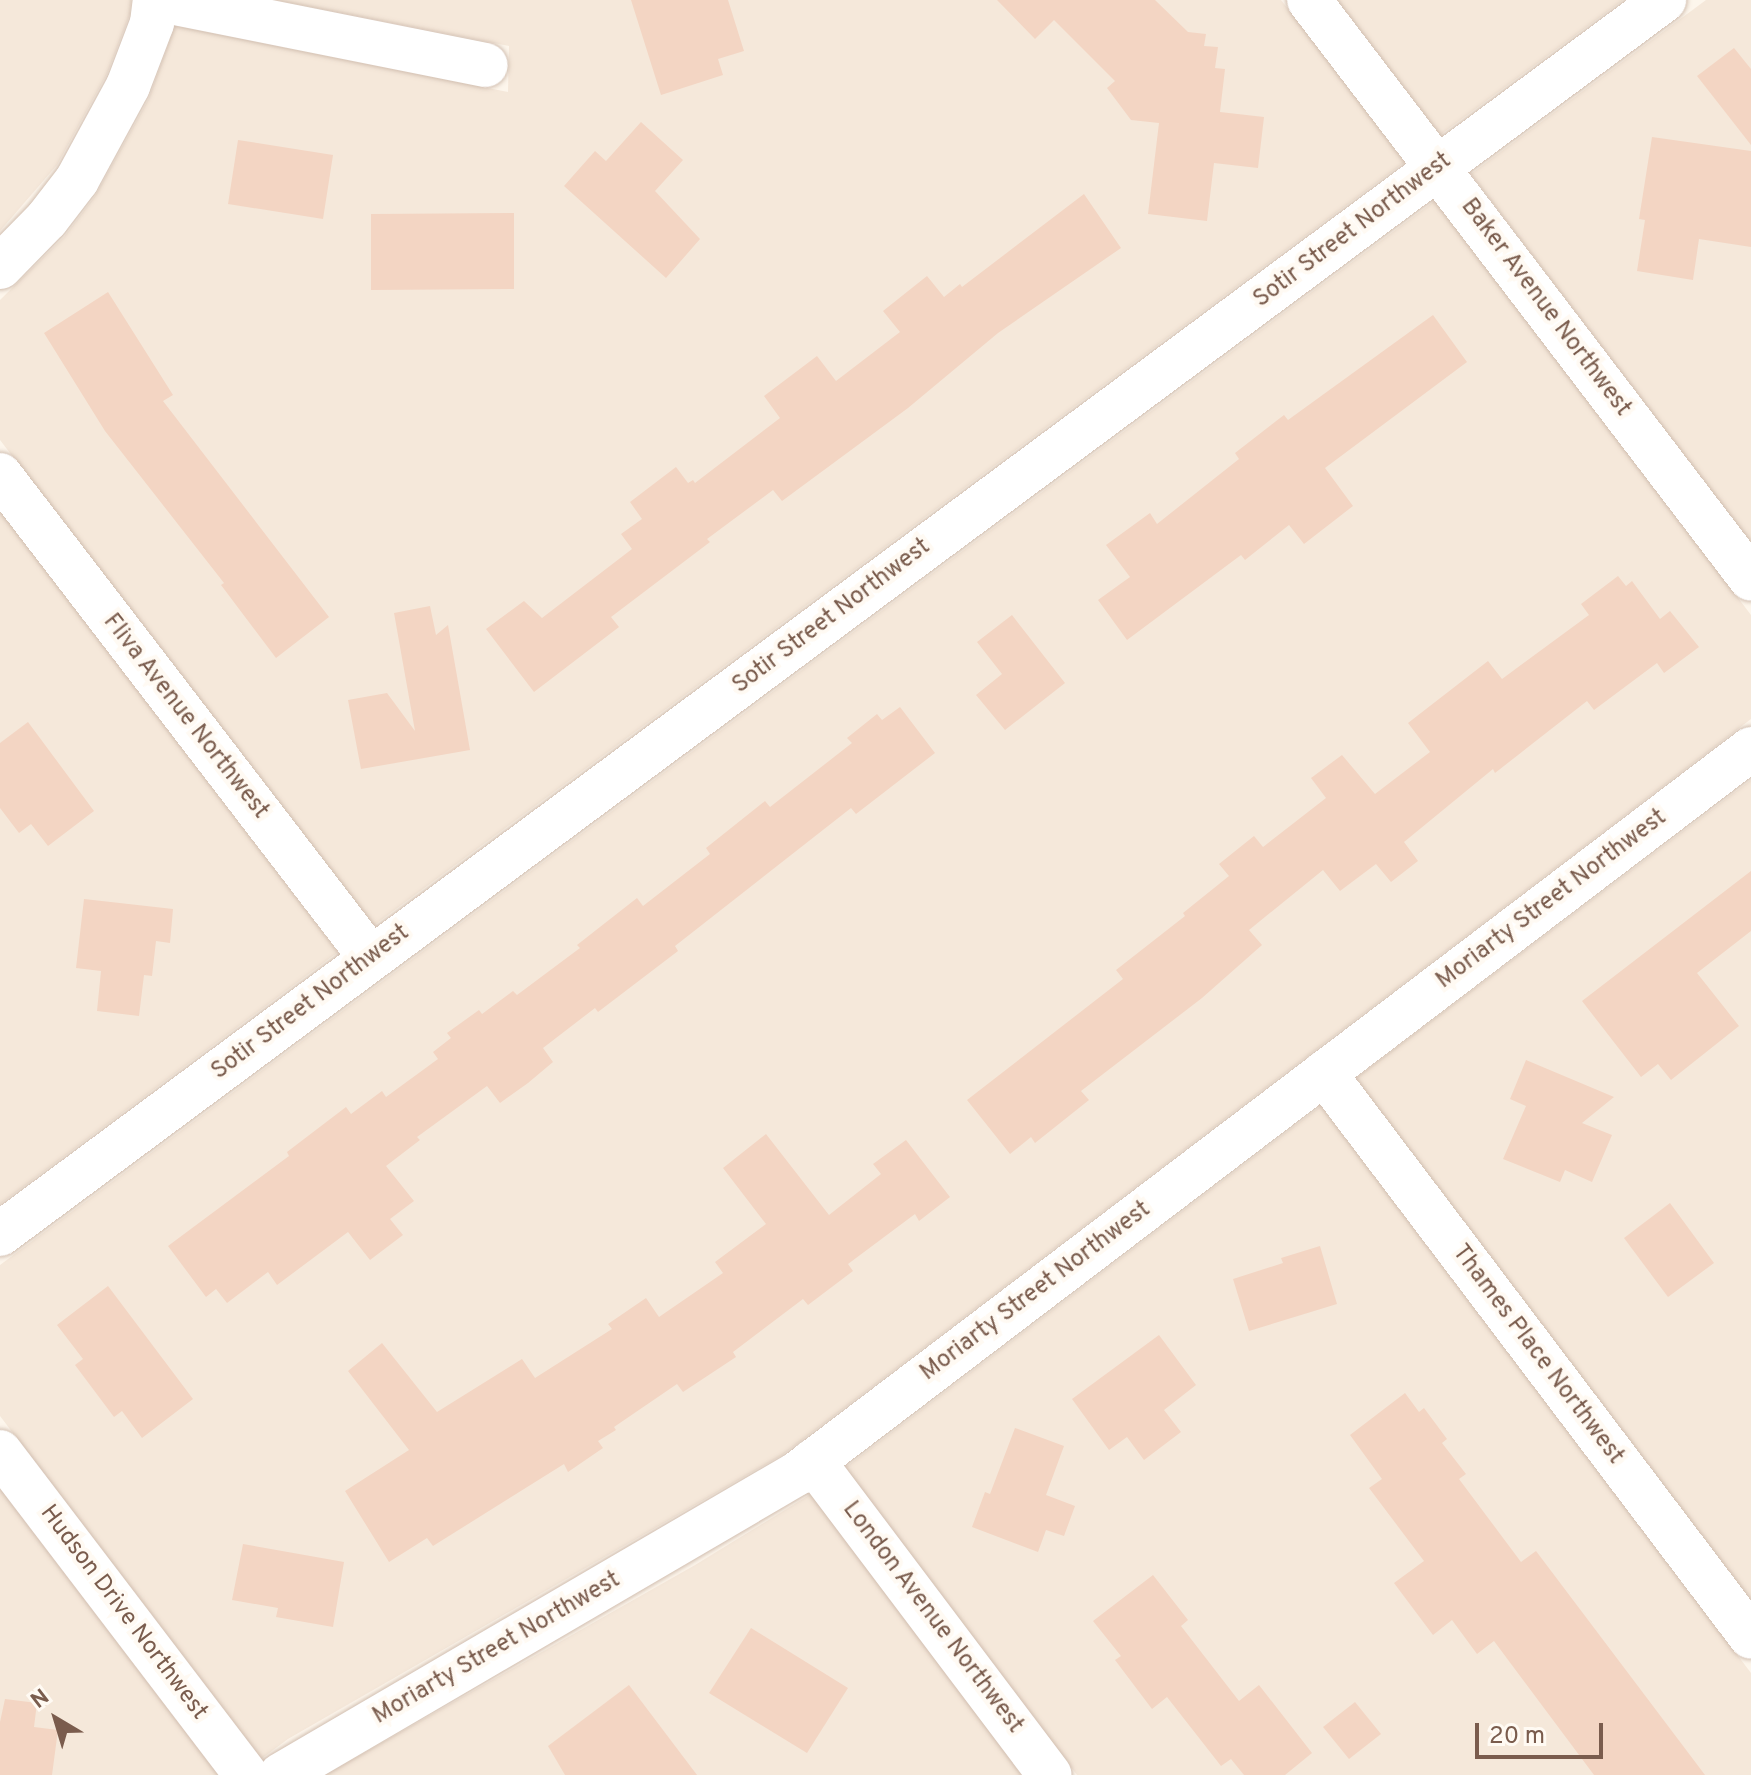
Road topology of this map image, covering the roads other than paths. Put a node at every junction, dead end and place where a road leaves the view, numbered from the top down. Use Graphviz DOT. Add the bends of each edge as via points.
graph roads {
  1 [pos="157,0"];
  2 [pos="1309,0"];
  3 [pos="1664,0"];
  4 [pos="486,65"];
  5 [pos="1438,168"];
  6 [pos="0,267"];
  7 [pos="0,475"];
  8 [pos="1751,579"];
  9 [pos="1751,749"];
  10 [pos="371,958"];
  11 [pos="1324,1073"];
  12 [pos="0,1234"];
  13 [pos="0,1452"];
  14 [pos="813,1461"];
  15 [pos="1751,1637"];
  16 [pos="246,1775"];
  17 [pos="281,1775"];
  18 [pos="1050,1775"];
  1 -- 4 [label="street"];
  1 -- 6 [label="street" via="128,86 77,180"];
  2 -- 5 [label="street, Baker Avenue Northwest"];
  3 -- 5 [label="street, Sotir Street Northwest"];
  5 -- 8 [label="street, Baker Avenue Northwest"];
  5 -- 10 [label="street, Sotir Street Northwest"];
  7 -- 10 [label="street, Fliva Avenue Northwest"];
  9 -- 11 [label="street, Moriarty Street Northwest"];
  10 -- 12 [label="street, Sotir Street Northwest"];
  11 -- 14 [label="street, Moriarty Street Northwest"];
  11 -- 15 [label="street, Thames Place Northwest"];
  13 -- 16 [label="street, Hudson Drive Northwest"];
  14 -- 17 [label="street, Moriarty Street Northwest" via="682,1544"];
  14 -- 18 [label="street, London Avenue Northwest"];
}
